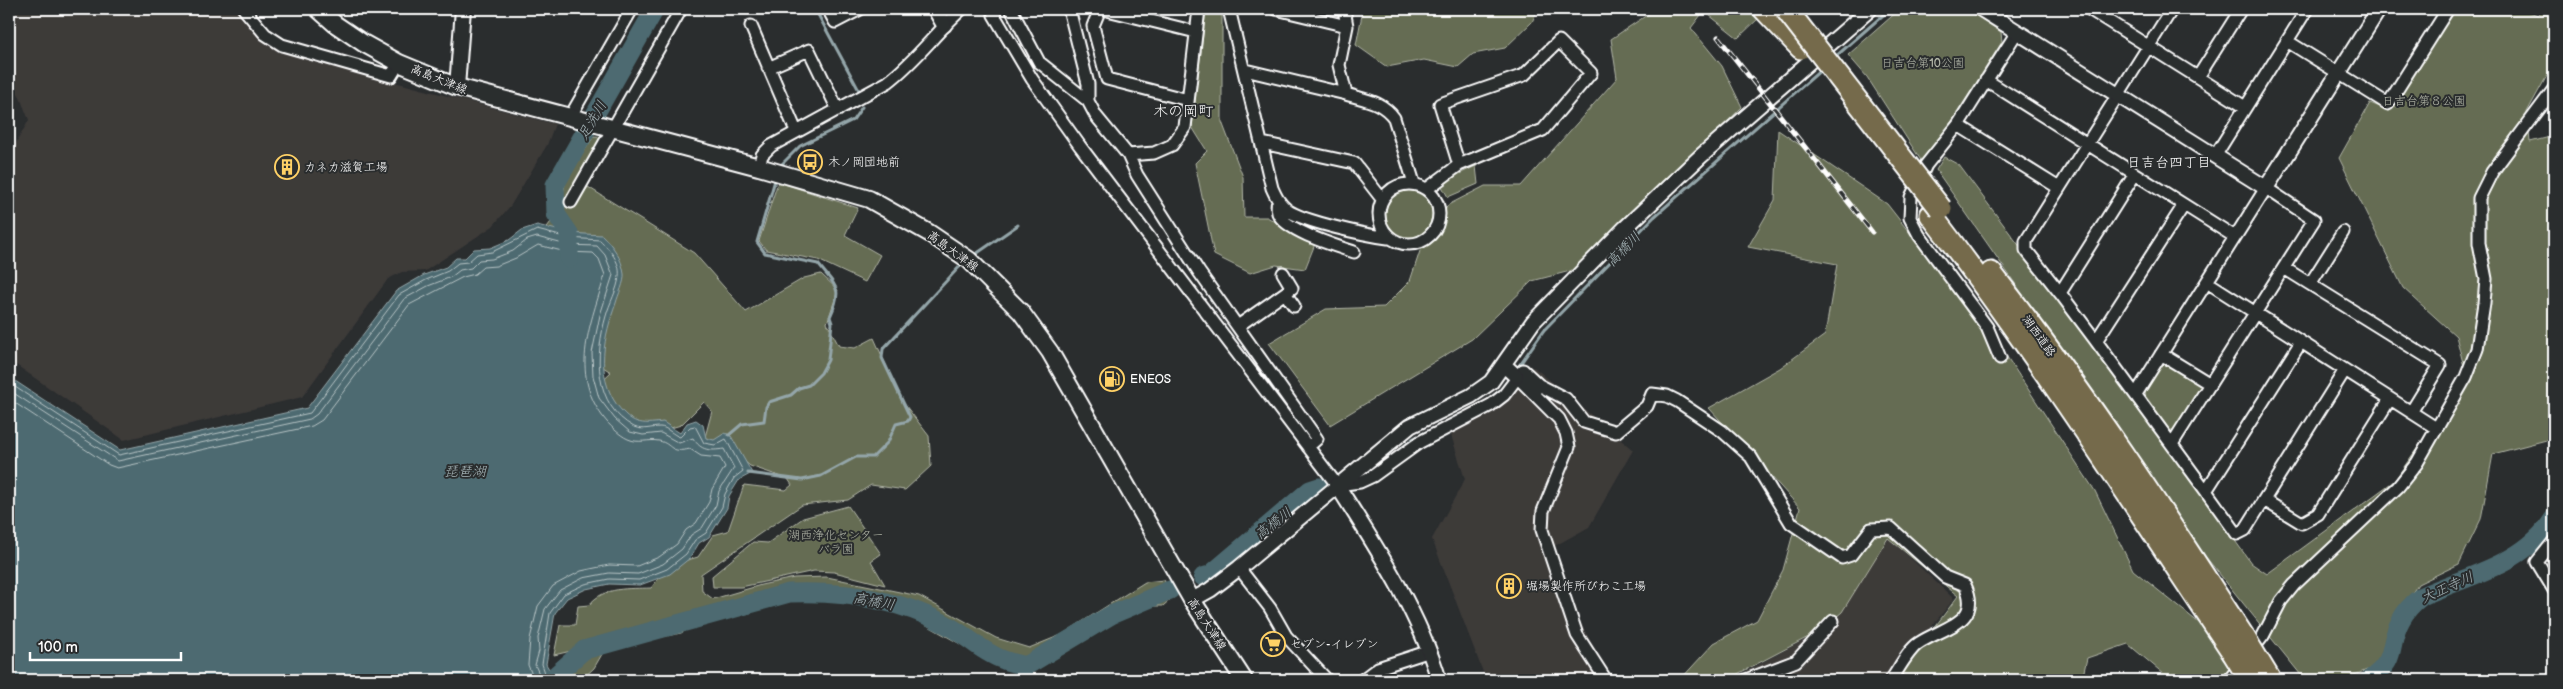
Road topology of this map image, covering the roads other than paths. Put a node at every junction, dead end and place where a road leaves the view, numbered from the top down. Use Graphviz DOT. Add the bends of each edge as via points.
graph roads {
  1 [pos="318,9"];
  2 [pos="463,9"];
  3 [pos="632,9"];
  4 [pos="681,9"];
  5 [pos="828,9"];
  6 [pos="860,9"];
  7 [pos="935,9"];
  8 [pos="962,9"];
  9 [pos="1011,9"];
  10 [pos="1069,9"];
  11 [pos="1101,9"];
  12 [pos="1199,9"];
  13 [pos="1229,9"];
  14 [pos="1276,9"];
  15 [pos="1344,9"];
  16 [pos="1764,9"];
  17 [pos="1770,9"];
  18 [pos="1786,9"];
  19 [pos="1796,9"];
  20 [pos="1870,9"];
  21 [pos="1981,9"];
  22 [pos="2089,9"];
  23 [pos="2172,9"];
  24 [pos="2241,9"];
  25 [pos="2307,9"];
  26 [pos="2379,9"];
  27 [pos="2448,9"];
  28 [pos="251,11"];
  29 [pos="991,11"];
  30 [pos="2102,12"];
  31 [pos="944,25"];
  32 [pos="751,26"];
  33 [pos="1347,26"];
  34 [pos="1196,32"];
  35 [pos="2017,32"];
  36 [pos="2287,41"];
  37 [pos="2148,46"];
  38 [pos="1801,48"];
  39 [pos="399,63"];
  40 [pos="768,68"];
  41 [pos="1245,70"];
  42 [pos="2339,73"];
  43 [pos="2198,77"];
  44 [pos="1986,80"];
  45 [pos="457,87"];
  46 [pos="1848,87"];
  47 [pos="2554,90"];
  48 [pos="1346,94"];
  49 [pos="2118,95"];
  50 [pos="1188,100"];
  51 [pos="1088,101"];
  52 [pos="2245,107"];
  53 [pos="838,110"];
  54 [pos="572,117"];
  55 [pos="1958,125"];
  56 [pos="611,129"];
  57 [pos="796,131"];
  58 [pos="1262,143"];
  59 [pos="2087,144"];
  60 [pos="1128,155"];
  61 [pos="2215,156"];
  62 [pos="1459,165"];
  63 [pos="759,166"];
  64 [pos="2135,174"];
  65 [pos="1414,184"];
  66 [pos="2059,188"];
  67 [pos="2266,188"];
  68 [pos="1427,189"];
  69 [pos="1382,199"];
  70 [pos="1278,201"];
  71 [pos="572,202"];
  72 [pos="2184,205"];
  73 [pos="1936,212"];
  74 [pos="2343,232"];
  75 [pos="2235,237"];
  76 [pos="1388,238"];
  77 [pos="1354,252"];
  78 [pos="2284,268"];
  79 [pos="1283,273"];
  80 [pos="2207,282"];
  81 [pos="2310,284"];
  82 [pos="1285,293"];
  83 [pos="2060,293"];
  84 [pos="1294,306"];
  85 [pos="2255,312"];
  86 [pos="1238,326"];
  87 [pos="2096,342"];
  88 [pos="2301,342"];
  89 [pos="2161,354"];
  90 [pos="2000,358"];
  91 [pos="1504,365"];
  92 [pos="2345,370"];
  93 [pos="1517,377"];
  94 [pos="2210,384"];
  95 [pos="2136,394"];
  96 [pos="2390,398"];
  97 [pos="2411,412"];
  98 [pos="2436,428"];
  99 [pos="2172,444"];
  100 [pos="1308,447"];
  101 [pos="1337,485"];
  102 [pos="2206,491"];
  103 [pos="2264,500"];
  104 [pos="2554,540"];
  105 [pos="1239,568"];
  106 [pos="2554,590"];
  107 [pos="1189,596"];
  108 [pos="1833,621"];
  109 [pos="2238,645"];
  110 [pos="1430,651"];
  111 [pos="1244,680"];
  112 [pos="1328,680"];
  113 [pos="1362,680"];
  114 [pos="1439,680"];
  115 [pos="1606,680"];
  116 [pos="1746,680"];
  117 [pos="1891,680"];
  118 [pos="2229,680"];
  119 [pos="2250,680"];
  120 [pos="2270,680"];
  1 -- 39 [label="main road, 高島大津線" via="349,33"];
  2 -- 45 [label="street"];
  3 -- 54 [label="street"];
  4 -- 56 [label="street"];
  5 -- 6 [label="street" via="835,22"];
  7 -- 31 [label="street"];
  8 -- 31 [label="street"];
  9 -- 51 [label="street" via="1039,62"];
  10 -- 51 [label="street" via="1088,84"];
  11 -- 34 [label="street"];
  11 -- 50 [label="street" via="1093,26 1107,79"];
  12 -- 34 [label="street"];
  13 -- 41 [label="street"];
  14 -- 33 [label="street"];
  15 -- 33 [label="street"];
  16 -- 38 [label="highway"];
  17 -- 38 [label="highway, 湖西道路"];
  18 -- 46 [label="highway, 湖西道路, bridge"];
  19 -- 46 [label="highway, bridge"];
  20 -- 91 [label="street" via="1701,156 1625,228 1533,322"];
  21 -- 35 [label="street"];
  22 -- 30 [label="street"];
  23 -- 37 [label="street"];
  24 -- 43 [label="street"];
  25 -- 36 [label="street"];
  26 -- 42 [label="street"];
  27 -- 42 [label="street" via="2388,104"];
  28 -- 39 [label="street" via="266,34 282,45 391,76"];
  29 -- 100 [label="street" via="1032,79 1080,146"];
  30 -- 37 [label="street"];
  31 -- 53 [label="street" via="902,71"];
  32 -- 40 [label="street"];
  33 -- 48 [label="street" via="1339,65"];
  34 -- 50 [label="street"];
  35 -- 44 [label="street"];
  35 -- 49 [label="street"];
  36 -- 42 [label="street"];
  36 -- 52 [label="street"];
  37 -- 43 [label="street"];
  37 -- 49 [label="street"];
  38 -- 73 [label="highway, 湖西道路"];
  39 -- 45 [label="main road, 高島大津線"];
  40 -- 53 [label="street" via="809,50"];
  40 -- 57 [label="street"];
  41 -- 48 [label="street"];
  41 -- 58 [label="street"];
  42 -- 67 [label="street"];
  43 -- 52 [label="street"];
  44 -- 55 [label="street"];
  44 -- 59 [label="street"];
  45 -- 54 [label="main road, 高島大津線"];
  46 -- 73 [label="highway, 湖西道路, bridge"];
  47 -- 98 [label="street" via="2492,172 2479,198 2479,243 2486,279 2477,349 2466,377"];
  48 -- 65 [label="street" via="1376,102 1388,109 1394,118"];
  49 -- 59 [label="street"];
  49 -- 61 [label="street"];
  50 -- 60 [label="street" via="1184,128 1172,145 1154,153"];
  51 -- 60 [label="street"];
  52 -- 61 [label="street"];
  53 -- 57 [label="street"];
  54 -- 56 [label="main road, 高島大津線"];
  55 -- 66 [label="street"];
  55 -- 90 [label="street" via="1926,166 1911,196 1910,218 1919,236 1986,328"];
  56 -- 63 [label="main road, 高島大津線"];
  56 -- 71 [label="street"];
  57 -- 63 [label="street" via="771,146 762,155"];
  58 -- 69 [label="street" via="1354,164"];
  58 -- 70 [label="street"];
  59 -- 64 [label="street"];
  59 -- 66 [label="street"];
  60 -- 86 [label="street" via="1137,175 1199,272"];
  61 -- 67 [label="street"];
  62 -- 62 [label="street" via="1544,130 1591,73 1558,41 1524,75 1440,104"];
  62 -- 68 [label="street"];
  63 -- 107 [label="main road, 高島大津線" via="869,199 929,233 981,271 1021,312 1050,352"];
  64 -- 72 [label="street"];
  64 -- 83 [label="street"];
  65 -- 68 [label="street"];
  65 -- 69 [label="street" via="1396,186"];
  66 -- 83 [label="street" via="2026,241 2026,250"];
  67 -- 75 [label="street"];
  67 -- 78 [label="street" via="2314,220"];
  68 -- 76 [label="street" via="1440,210 1439,222 1433,233 1412,245 1399,244"];
  69 -- 76 [label="street" via="1378,212 1380,226"];
  70 -- 76 [label="street" via="1298,216"];
  70 -- 77 [label="street" via="1277,212 1282,220 1301,232"];
  72 -- 75 [label="street"];
  72 -- 87 [label="street"];
  73 -- 109 [label="highway, 湖西道路" via="2033,326 2165,516"];
  74 -- 81 [label="street"];
  75 -- 80 [label="street"];
  78 -- 81 [label="street"];
  78 -- 85 [label="street"];
  79 -- 82 [label="street" via="1292,288"];
  80 -- 85 [label="street"];
  80 -- 89 [label="street"];
  81 -- 97 [label="street" via="2440,365"];
  82 -- 84 [label="street"];
  82 -- 86 [label="street"];
  83 -- 87 [label="street"];
  85 -- 88 [label="street"];
  85 -- 94 [label="street"];
  86 -- 100 [label="street" via="1317,439"];
  87 -- 95 [label="street"];
  88 -- 92 [label="street"];
  88 -- 102 [label="street"];
  89 -- 94 [label="street"];
  89 -- 95 [label="street"];
  91 -- 93 [label="street"];
  91 -- 101 [label="street" via="1491,382 1471,396 1410,426"];
  92 -- 96 [label="street"];
  92 -- 103 [label="street"];
  93 -- 101 [label="street" via="1491,405 1420,442 1373,476 1360,482"];
  93 -- 115 [label="street" via="1559,419 1566,433 1569,447 1543,511 1542,530 1577,635"];
  93 -- 117 [label="street" via="1523,370 1539,385 1566,399 1584,422 1616,432 1647,406 1652,394 1666,396 1722,431 1751,457 1791,523 1842,558 1851,555 1871,529 1891,528 1945,577 1965,585 1969,607 1964,620 1918,644"];
  94 -- 99 [label="street"];
  95 -- 99 [label="street"];
  96 -- 97 [label="street"];
  96 -- 103 [label="street" via="2318,514 2302,523"];
  97 -- 98 [label="street"];
  98 -- 118 [label="street" via="2417,463 2398,487 2294,585 2281,601 2263,636"];
  99 -- 102 [label="street"];
  100 -- 101 [label="street"];
  101 -- 105 [label="street"];
  101 -- 110 [label="street" via="1374,544"];
  102 -- 103 [label="street" via="2237,534 2245,530"];
  104 -- 106 [label="street" via="2536,562"];
  105 -- 107 [label="street" via="1210,590"];
  105 -- 112 [label="street" via="1270,608 1286,636"];
  107 -- 111 [label="main road, 高島大津線"];
  108 -- 116 [label="street" via="1796,661"];
  109 -- 119 [label="highway, 湖西道路, bridge"];
  109 -- 120 [label="highway, 湖西道路, bridge"];
  110 -- 113 [label="street" via="1378,668"];
  110 -- 114 [label="street"];
}
